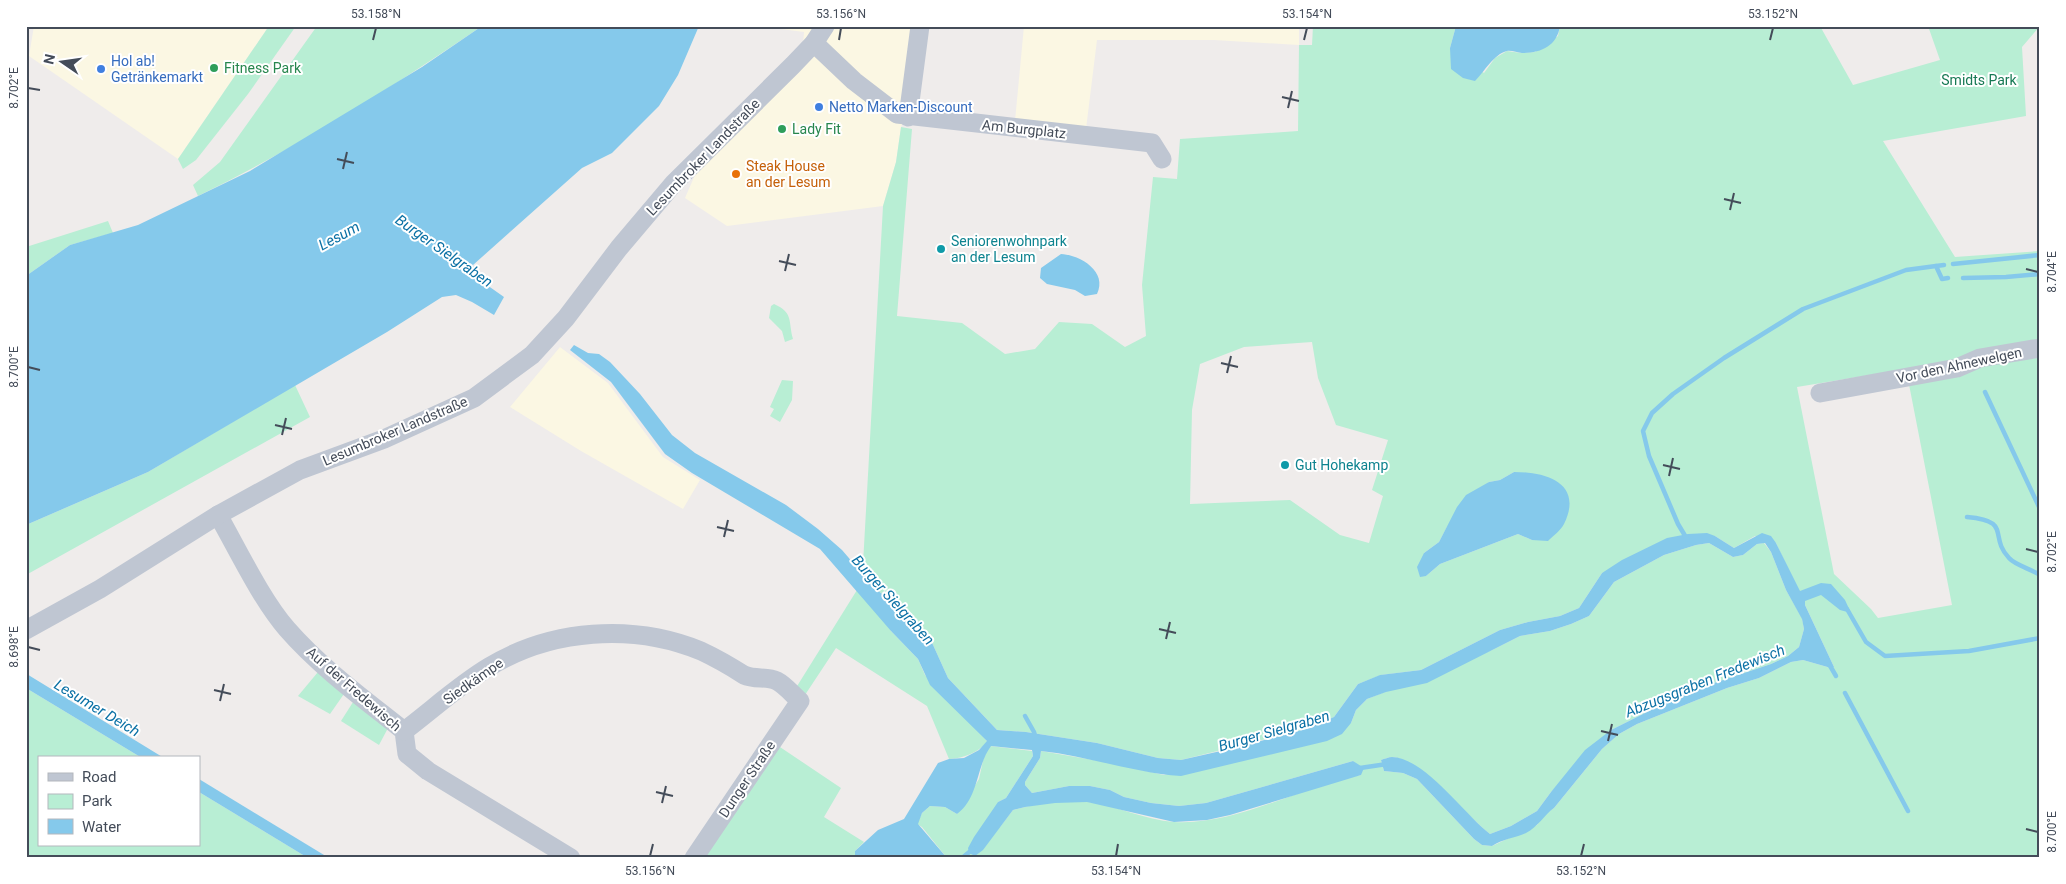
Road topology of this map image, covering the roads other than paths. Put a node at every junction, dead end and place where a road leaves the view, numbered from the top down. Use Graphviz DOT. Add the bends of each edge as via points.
graph roads {
  1 [pos="825,26"];
  2 [pos="920,26"];
  3 [pos="814,43"];
  4 [pos="908,117"];
  5 [pos="1162,159"];
  6 [pos="2040,348"];
  7 [pos="1820,393"];
  8 [pos="218,515"];
  9 [pos="26,630"];
  10 [pos="800,701"];
  11 [pos="404,731"];
  12 [pos="571,858"];
  13 [pos="694,858"];
  1 -- 3 [label="street, Lesumbroker Landstraße"];
  2 -- 4 [label="street"];
  3 -- 4 [label="street, Am Burgplatz" via="854,81 897,114"];
  3 -- 8 [label="street, Lesumbroker Landstraße" via="674,183 532,356 474,398 384,438 300,470"];
  4 -- 5 [label="street, Am Burgplatz" via="1152,143"];
  6 -- 7 [label="street, Vor den Ahnewelgen" via="1980,358 1956,368"];
  8 -- 9 [label="street, Lesumbroker Landstraße" via="100,589"];
  8 -- 11 [label="street, Auf der Fredewisch" via="286,628 320,664"];
  10 -- 11 [label="street, Siedkämpe" via="776,680 751,678 712,656 679,644 614,634 581,636 545,642 503,659"];
  10 -- 13 [label="street, Dunger Straße"];
  11 -- 12 [label="street, Auf der Fredewisch" via="407,754 417,764"];
}
